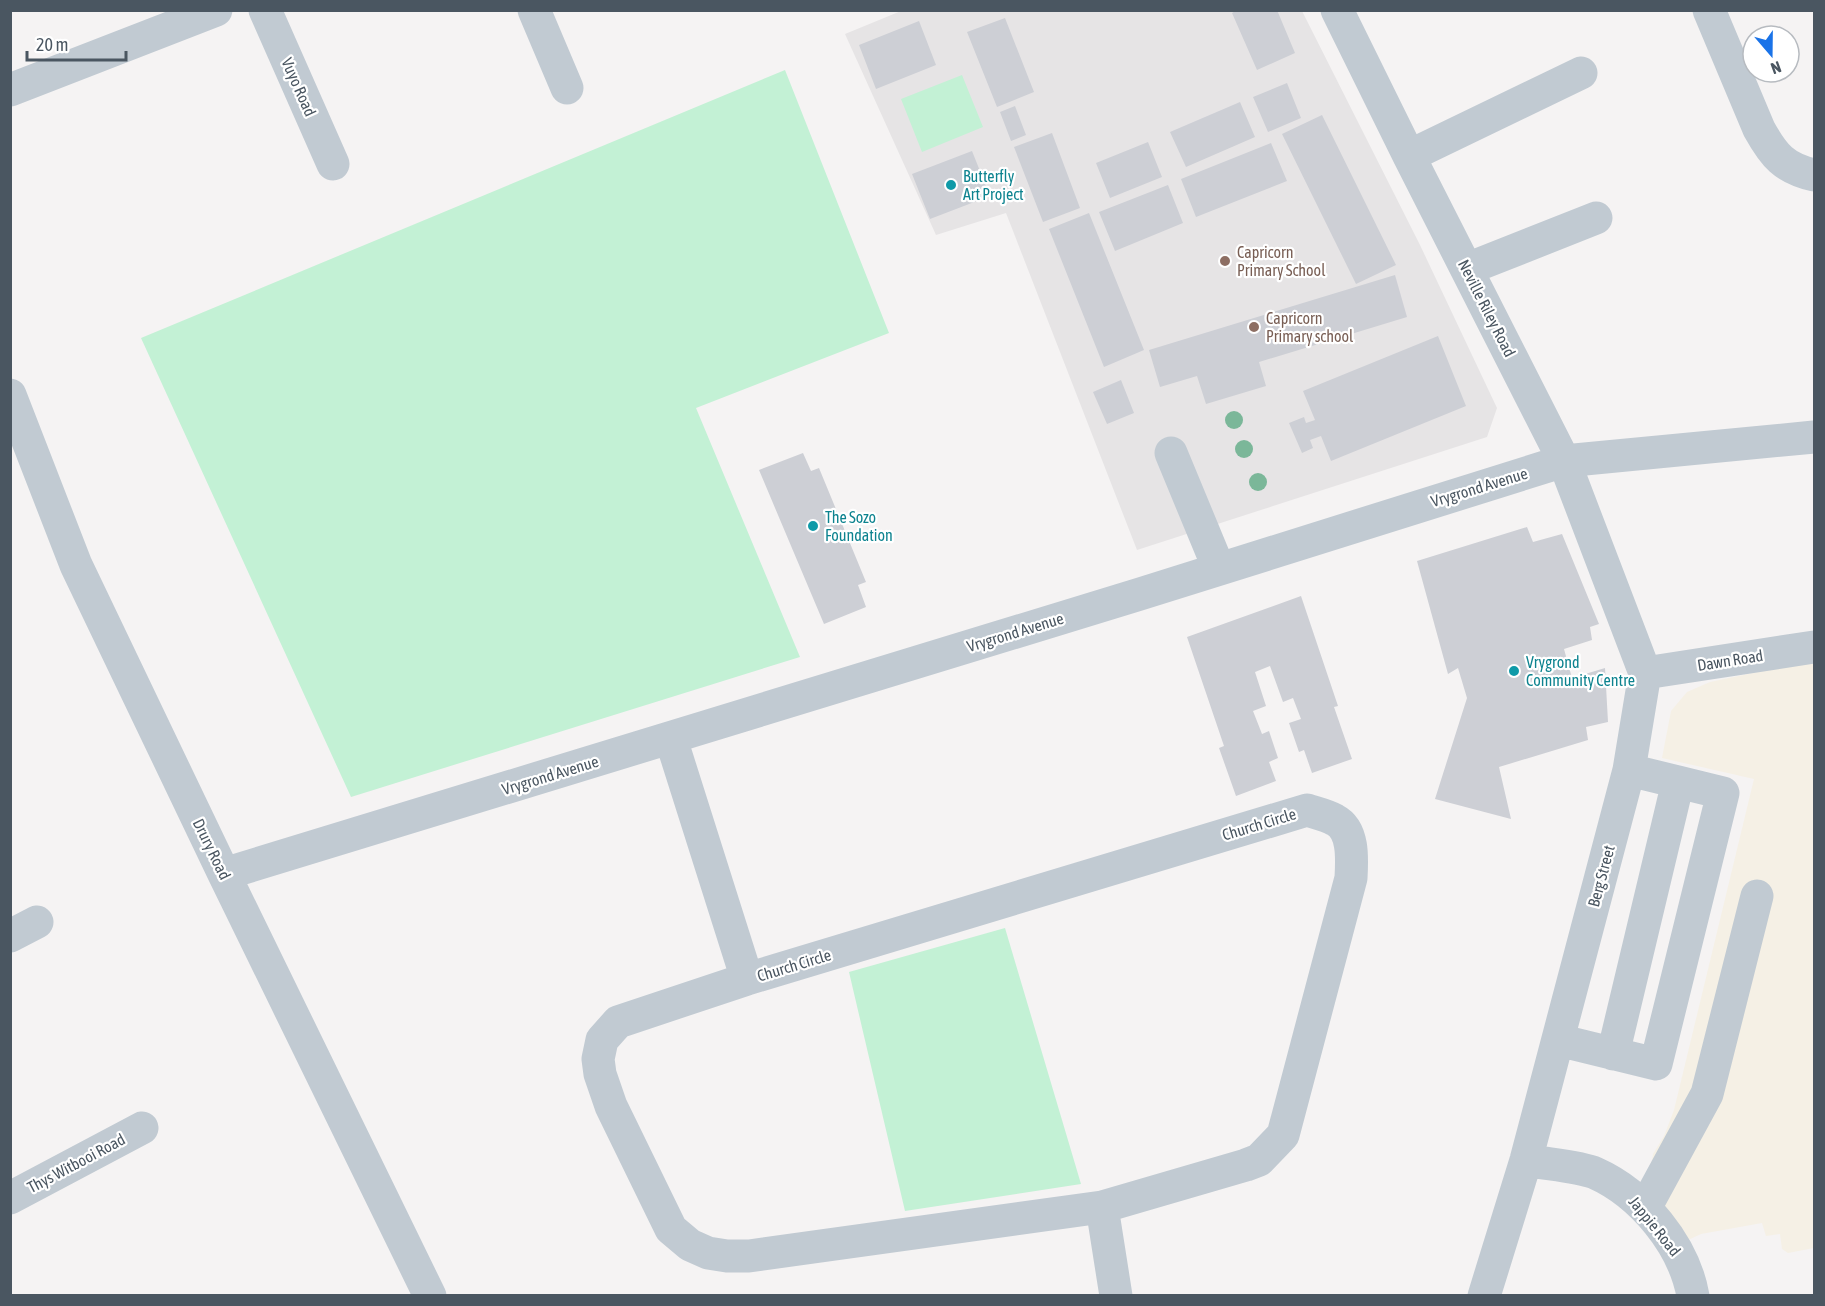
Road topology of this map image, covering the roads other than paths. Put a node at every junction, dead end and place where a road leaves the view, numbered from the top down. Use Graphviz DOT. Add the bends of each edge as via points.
graph roads {
  1 [pos="216,10"];
  2 [pos="265,10"];
  3 [pos="534,10"];
  4 [pos="1337,10"];
  5 [pos="1709,10"];
  6 [pos="1581,73"];
  7 [pos="567,88"];
  8 [pos="10,90"];
  9 [pos="1409,156"];
  10 [pos="333,164"];
  11 [pos="1815,175"];
  12 [pos="1596,218"];
  13 [pos="1467,269"];
  14 [pos="10,395"];
  15 [pos="1815,437"];
  16 [pos="1170,453"];
  17 [pos="1564,460"];
  18 [pos="1219,569"];
  19 [pos="1815,647"];
  20 [pos="1645,673"];
  21 [pos="671,739"];
  22 [pos="1629,770"];
  23 [pos="1678,782"];
  24 [pos="224,874"];
  25 [pos="1757,896"];
  26 [pos="747,979"];
  27 [pos="1558,1040"];
  28 [pos="1613,1054"];
  29 [pos="142,1128"];
  30 [pos="1526,1160"];
  31 [pos="10,1198"];
  32 [pos="1102,1207"];
  33 [pos="1645,1208"];
  34 [pos="430,1296"];
  35 [pos="1116,1296"];
  36 [pos="1484,1296"];
  37 [pos="1693,1296"];
  1 -- 8 [label="street"];
  2 -- 10 [label="street, Vuyo Road"];
  3 -- 7 [label="street"];
  4 -- 9 [label="street, Neville Riley Road"];
  5 -- 11 [label="street" via="1769,147 1780,161"];
  6 -- 9 [label="street"];
  9 -- 13 [label="street, Neville Riley Road"];
  12 -- 13 [label="street"];
  13 -- 17 [label="street, Neville Riley Road"];
  14 -- 24 [label="street, Drury Road" via="76,565"];
  15 -- 17 [label="street, Vrygrond Avenue"];
  16 -- 18 [label="street"];
  17 -- 18 [label="street, Vrygrond Avenue"];
  17 -- 20 [label="street"];
  18 -- 21 [label="street, Vrygrond Avenue"];
  19 -- 20 [label="street, Dawn Road"];
  20 -- 22 [label="street, Berg Street"];
  21 -- 24 [label="street, Vrygrond Avenue"];
  21 -- 26 [label="street, Church Circle"];
  22 -- 23 [label="street"];
  22 -- 27 [label="street, Berg Street"];
  23 -- 28 [label="street"];
  23 -- 28 [label="street" via="1723,793 1656,1064"];
  24 -- 34 [label="street, Drury Road"];
  25 -- 33 [label="street" via="1707,1094"];
  26 -- 32 [label="street, Church Circle" via="618,1022 602,1040 600,1074 611,1106 671,1229 690,1245 708,1253 749,1256"];
  26 -- 32 [label="street, Church Circle" via="1307,810 1337,820 1349,838 1350,878 1283,1135 1259,1160"];
  27 -- 28 [label="street"];
  27 -- 30 [label="street, Berg Street"];
  29 -- 31 [label="street, Thys Witbooi Road"];
  30 -- 33 [label="street, Jappie Road" via="1593,1172 1624,1189"];
  30 -- 36 [label="street, Berg Street"];
  32 -- 35 [label="street"];
  33 -- 37 [label="street, Jappie Road" via="1680,1255"];
}
